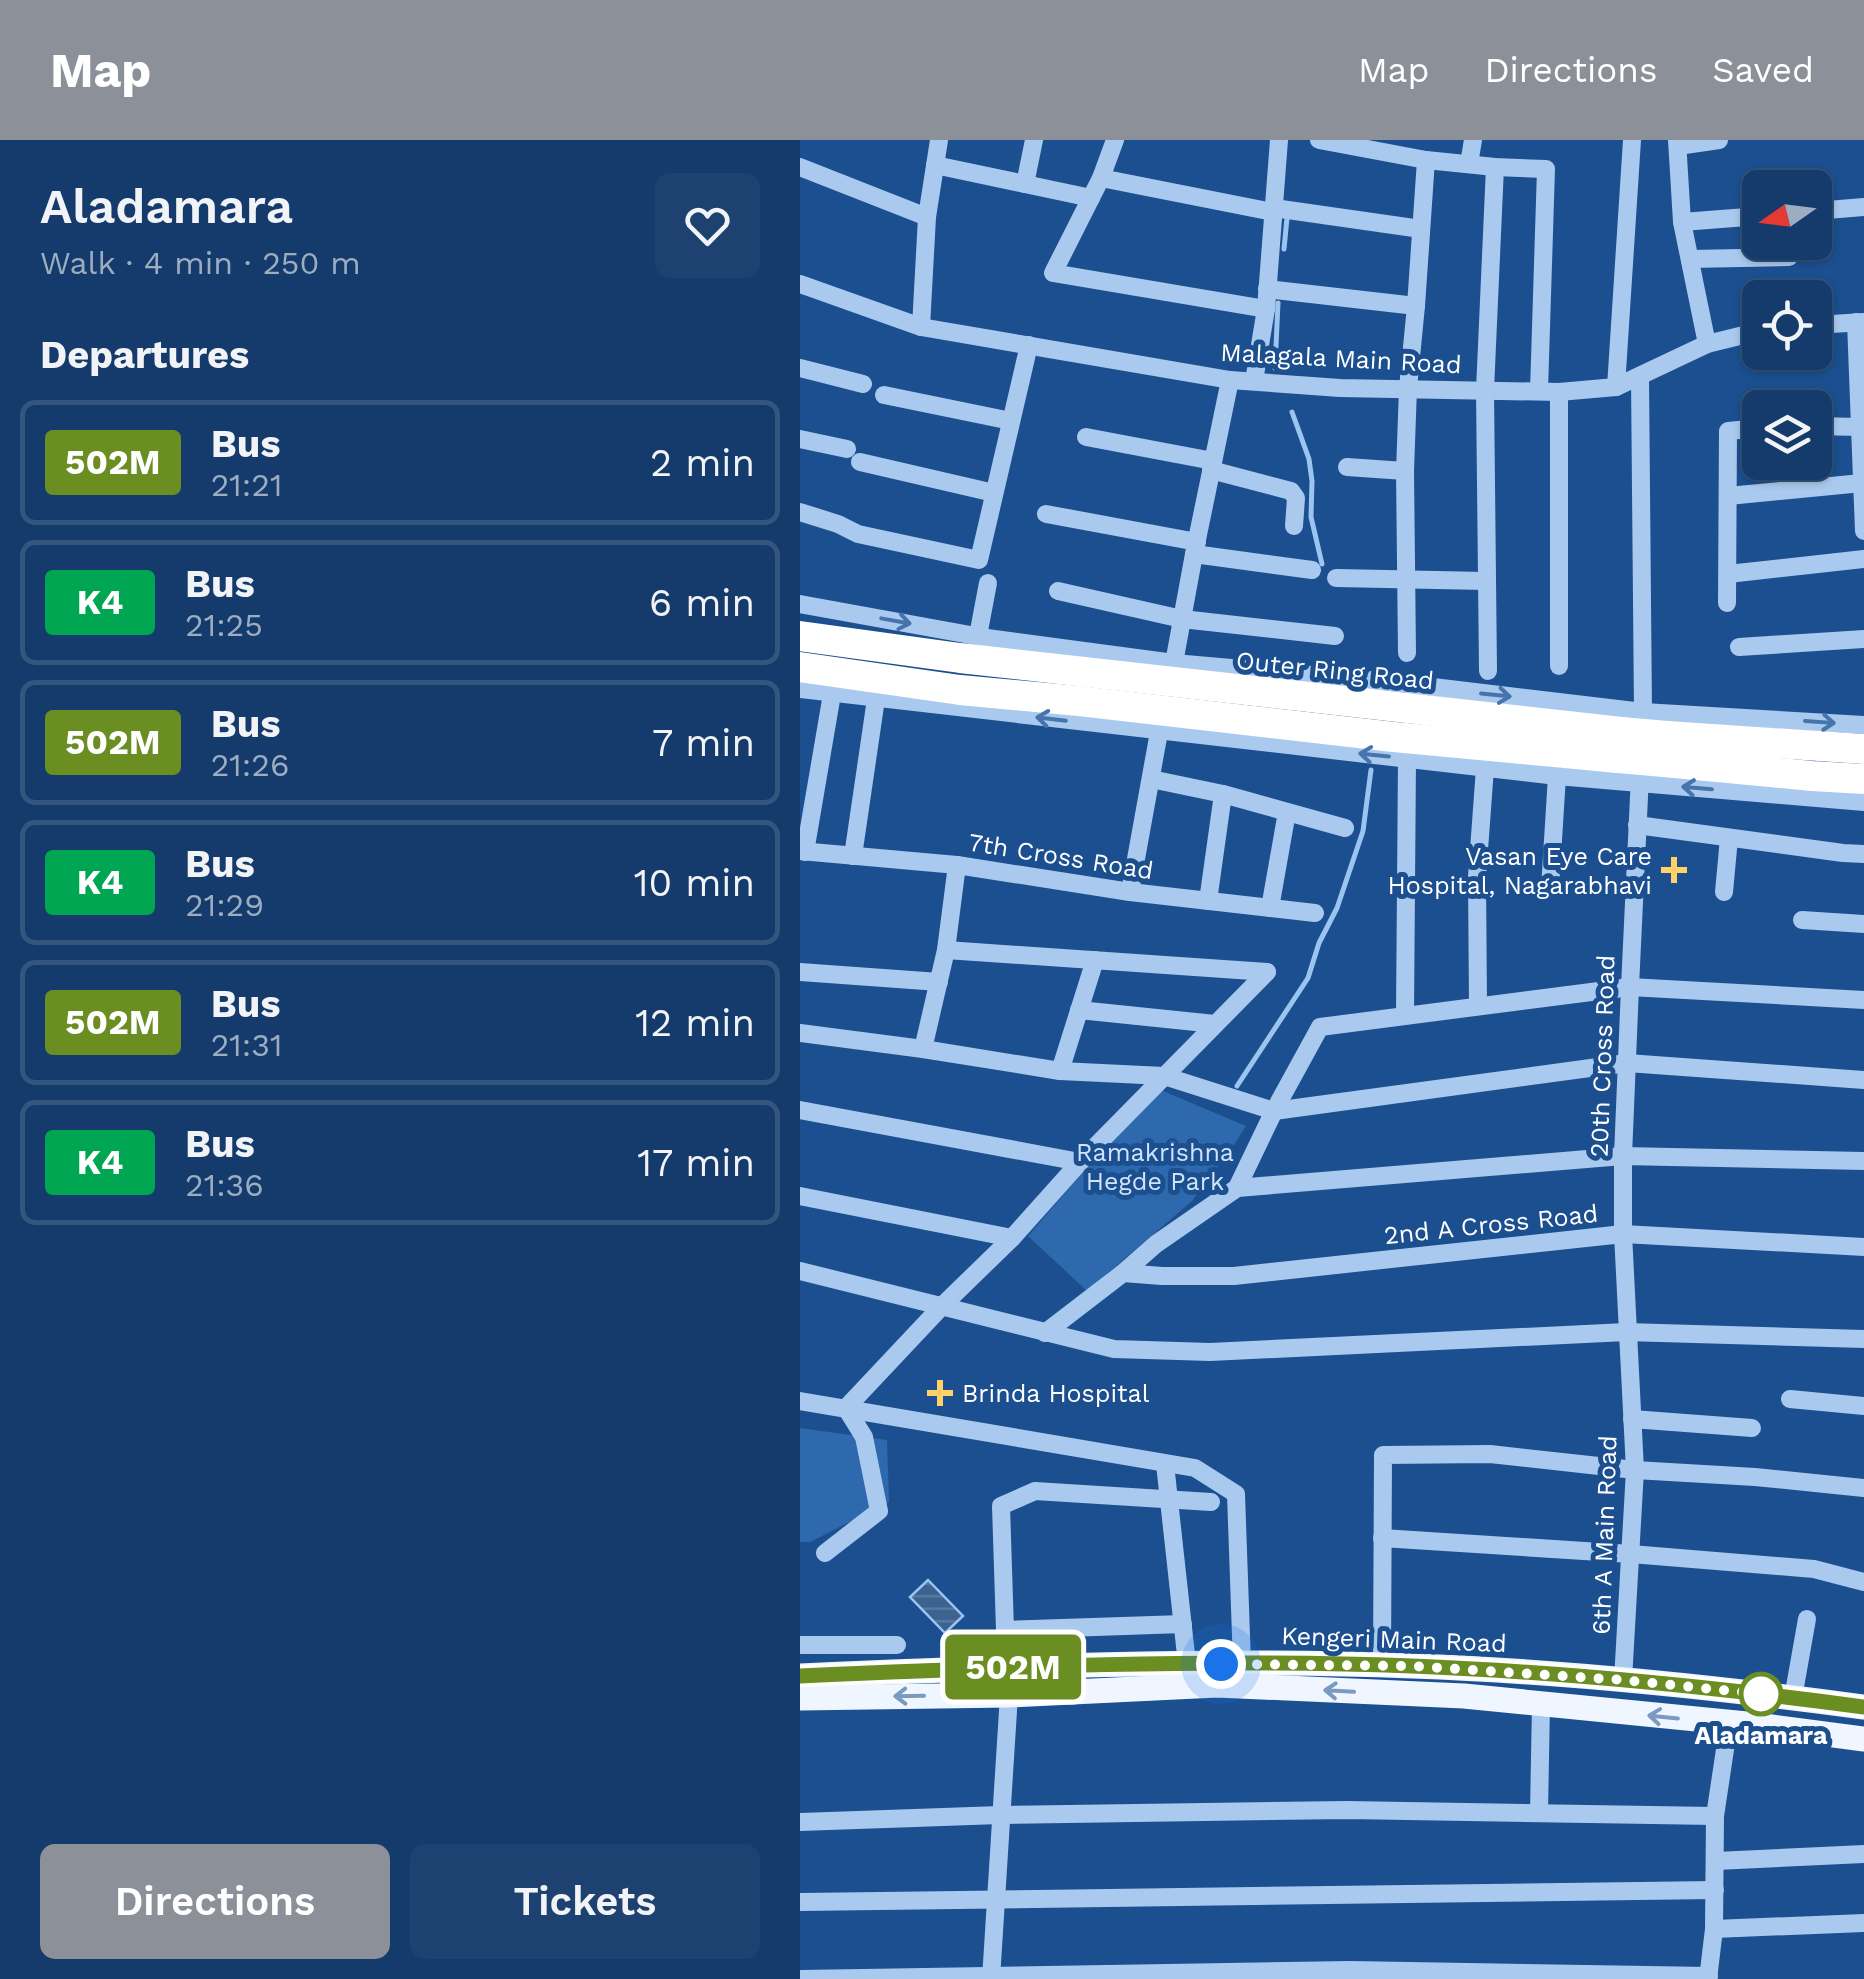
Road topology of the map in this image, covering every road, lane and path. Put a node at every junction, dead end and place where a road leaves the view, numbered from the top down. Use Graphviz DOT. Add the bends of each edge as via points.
graph roads {
  1 [pos="939,140"];
  2 [pos="1034,140"];
  3 [pos="1115,140"];
  4 [pos="1279,140"];
  5 [pos="1319,140"];
  6 [pos="1473,140"];
  7 [pos="1632,140"];
  8 [pos="1718,140"];
  9 [pos="1677,143"];
  10 [pos="1426,160"];
  11 [pos="1469,164"];
  12 [pos="935,165"];
  13 [pos="800,167"];
  14 [pos="1496,167"];
  15 [pos="1101,178"];
  16 [pos="1025,184"];
  17 [pos="1091,198"];
  18 [pos="1864,207"];
  19 [pos="1273,210"];
  20 [pos="1832,210"];
  21 [pos="927,217"];
  22 [pos="1742,217"];
  23 [pos="1682,222"];
  24 [pos="1421,229"];
  25 [pos="1742,258"];
  26 [pos="1690,259"];
  27 [pos="800,284"];
  28 [pos="1267,289"];
  29 [pos="1416,306"];
  30 [pos="1266,309"];
  31 [pos="1860,322"];
  32 [pos="1832,324"];
  33 [pos="921,327"];
  34 [pos="1742,336"];
  35 [pos="1708,344"];
  36 [pos="1028,345"];
  37 [pos="800,368"];
  38 [pos="1640,378"];
  39 [pos="1230,380"];
  40 [pos="1254,381"];
  41 [pos="863,384"];
  42 [pos="1616,387"];
  43 [pos="1408,388"];
  44 [pos="1486,390"];
  45 [pos="1539,390"];
  46 [pos="1559,392"];
  47 [pos="884,394"];
  48 [pos="1011,421"];
  49 [pos="1832,426"];
  50 [pos="1860,427"];
  51 [pos="1742,430"];
  52 [pos="1086,437"];
  53 [pos="800,439"];
  54 [pos="1212,465"];
  55 [pos="1347,467"];
  56 [pos="1405,470"];
  57 [pos="1862,483"];
  58 [pos="994,494"];
  59 [pos="1728,496"];
  60 [pos="800,512"];
  61 [pos="1046,514"];
  62 [pos="1294,526"];
  63 [pos="1864,531"];
  64 [pos="1195,548"];
  65 [pos="1864,559"];
  66 [pos="1312,570"];
  67 [pos="1728,574"];
  68 [pos="1336,578"];
  69 [pos="1405,581"];
  70 [pos="1486,581"];
  71 [pos="988,583"];
  72 [pos="1058,590"];
  73 [pos="1727,603"];
  74 [pos="800,604"];
  75 [pos="1182,619"];
  76 [pos="800,636"];
  77 [pos="978,636"];
  78 [pos="1335,636"];
  79 [pos="1864,639"];
  80 [pos="1738,647"];
  81 [pos="1407,652"];
  82 [pos="1174,663"];
  83 [pos="1559,666"];
  84 [pos="800,667"];
  85 [pos="1488,671"];
  86 [pos="800,689"];
  87 [pos="832,694"];
  88 [pos="876,699"];
  89 [pos="1864,725"];
  90 [pos="1159,732"];
  91 [pos="1628,734"];
  92 [pos="1665,749"];
  93 [pos="1864,750"];
  94 [pos="1408,759"];
  95 [pos="1486,768"];
  96 [pos="1557,776"];
  97 [pos="1864,778"];
  98 [pos="1151,779"];
  99 [pos="1641,783"];
  100 [pos="1222,794"];
  101 [pos="1864,802"];
  102 [pos="1287,812"];
  103 [pos="1637,825"];
  104 [pos="1345,828"];
  105 [pos="1729,838"];
  106 [pos="802,852"];
  107 [pos="1864,854"];
  108 [pos="852,856"];
  109 [pos="957,865"];
  110 [pos="1550,888"];
  111 [pos="1130,892"];
  112 [pos="1724,892"];
  113 [pos="1208,902"];
  114 [pos="1270,908"];
  115 [pos="1315,913"];
  116 [pos="1802,920"];
  117 [pos="1864,924"];
  118 [pos="946,950"];
  119 [pos="1095,960"];
  120 [pos="800,972"];
  121 [pos="940,982"];
  122 [pos="1630,987"];
  123 [pos="1864,1000"];
  124 [pos="1478,1006"];
  125 [pos="1079,1010"];
  126 [pos="1405,1015"];
  127 [pos="1215,1024"];
  128 [pos="800,1032"];
  129 [pos="923,1049"];
  130 [pos="1627,1062"];
  131 [pos="1060,1071"];
  132 [pos="1164,1076"];
  133 [pos="1864,1080"];
  134 [pos="800,1110"];
  135 [pos="1274,1111"];
  136 [pos="1623,1156"];
  137 [pos="1864,1161"];
  138 [pos="1080,1162"];
  139 [pos="1236,1188"];
  140 [pos="800,1196"];
  141 [pos="1622,1234"];
  142 [pos="1012,1238"];
  143 [pos="1864,1247"];
  144 [pos="800,1271"];
  145 [pos="1123,1273"];
  146 [pos="942,1306"];
  147 [pos="1626,1332"];
  148 [pos="1045,1333"];
  149 [pos="1864,1339"];
  150 [pos="800,1400"];
  151 [pos="1790,1400"];
  152 [pos="1864,1406"];
  153 [pos="846,1408"];
  154 [pos="1632,1419"];
  155 [pos="1752,1428"];
  156 [pos="1165,1464"];
  157 [pos="1635,1470"];
  158 [pos="1864,1488"];
  159 [pos="1169,1499"];
  160 [pos="1211,1502"];
  161 [pos="1382,1538"];
  162 [pos="825,1552"];
  163 [pos="1631,1554"];
  164 [pos="1864,1582"];
  165 [pos="1807,1619"];
  166 [pos="1183,1624"];
  167 [pos="800,1645"];
  168 [pos="898,1645"];
  169 [pos="1188,1664"];
  170 [pos="1242,1664"];
  171 [pos="1382,1666"];
  172 [pos="800,1676"];
  173 [pos="1623,1680"];
  174 [pos="1009,1694"];
  175 [pos="800,1698"];
  176 [pos="1793,1698"];
  177 [pos="1541,1704"];
  178 [pos="1864,1707"];
  179 [pos="1729,1724"];
  180 [pos="1864,1739"];
  181 [pos="1539,1813"];
  182 [pos="1000,1815"];
  183 [pos="1715,1816"];
  184 [pos="800,1822"];
  185 [pos="1864,1854"];
  186 [pos="1716,1861"];
  187 [pos="1715,1890"];
  188 [pos="996,1899"];
  189 [pos="800,1902"];
  190 [pos="1864,1923"];
  191 [pos="1714,1929"];
  192 [pos="1709,1977"];
  193 [pos="991,1978"];
  194 [pos="800,1979"];
  1 -- 12 [label="street"];
  2 -- 16 [label="street"];
  3 -- 15 [label="street"];
  4 -- 19 [label="street"];
  5 -- 10 [label="street"];
  6 -- 11 [label="street"];
  7 -- 42 [label="street"];
  8 -- 9 [label="street"];
  9 -- 23 [label="street"];
  10 -- 11 [label="street"];
  10 -- 24 [label="street"];
  11 -- 14 [label="street"];
  12 -- 16 [label="street"];
  12 -- 21 [label="street"];
  13 -- 21 [label="street"];
  14 -- 44 [label="street"];
  14 -- 45 [label="street" via="1546,169"];
  15 -- 17 [label="street"];
  15 -- 19 [label="street"];
  16 -- 17 [label="street"];
  17 -- 30 [label="street" via="1053,274"];
  18 -- 20 [label="street"];
  19 -- 24 [label="street"];
  19 -- 28 [label="street"];
  21 -- 33 [label="street"];
  22 -- 23 [label="street"];
  23 -- 26 [label="street"];
  24 -- 29 [label="street"];
  25 -- 26 [label="street"];
  26 -- 35 [label="street"];
  27 -- 33 [label="street, Malagala Main Road"];
  28 -- 29 [label="street"];
  28 -- 30 [label="street"];
  29 -- 43 [label="street"];
  30 -- 40 [label="street"];
  31 -- 32 [label="street"];
  31 -- 50 [label="street"];
  33 -- 36 [label="street, Malagala Main Road"];
  34 -- 35 [label="street, Malagala Main Road"];
  35 -- 38 [label="street, Malagala Main Road"];
  36 -- 39 [label="street, Malagala Main Road"];
  36 -- 48 [label="street"];
  37 -- 41 [label="street"];
  38 -- 42 [label="street, Malagala Main Road"];
  38 -- 91 [label="street, 20th Cross Road"];
  39 -- 40 [label="street, Malagala Main Road"];
  39 -- 54 [label="street"];
  40 -- 43 [label="street, Malagala Main Road"];
  42 -- 46 [label="street, Malagala Main Road"];
  43 -- 44 [label="street, Malagala Main Road"];
  43 -- 56 [label="street"];
  44 -- 45 [label="street, Malagala Main Road"];
  44 -- 70 [label="street"];
  45 -- 46 [label="street, Malagala Main Road"];
  46 -- 83 [label="street"];
  47 -- 48 [label="street"];
  48 -- 58 [label="street"];
  49 -- 50 [label="street"];
  50 -- 57 [label="street"];
  51 -- 59 [label="street" via="1728,431"];
  52 -- 54 [label="street"];
  53 -- 58 [label="street"];
  54 -- 62 [label="street" via="1291,491"];
  54 -- 64 [label="street"];
  55 -- 56 [label="street"];
  56 -- 69 [label="street"];
  57 -- 59 [label="street"];
  57 -- 63 [label="street"];
  58 -- 60 [label="street" via="979,560 858,534"];
  59 -- 67 [label="street"];
  61 -- 64 [label="street"];
  64 -- 66 [label="street"];
  64 -- 75 [label="street"];
  65 -- 67 [label="street"];
  67 -- 73 [label="street"];
  68 -- 69 [label="street"];
  69 -- 70 [label="street"];
  69 -- 81 [label="street"];
  70 -- 85 [label="street"];
  71 -- 77 [label="street"];
  72 -- 75 [label="street"];
  74 -- 77 [label="street, one-way"];
  75 -- 78 [label="street"];
  75 -- 82 [label="street"];
  76 -- 91 [label="highway, Outer Ring Road"];
  77 -- 82 [label="street"];
  79 -- 80 [label="street"];
  82 -- 91 [label="street, one-way" via="1391,682"];
  84 -- 91 [label="highway, Outer Ring Road" via="1394,737"];
  86 -- 87 [label="street"];
  87 -- 88 [label="street"];
  87 -- 106 [label="street"];
  90 -- 88 [label="street, one-way"];
  88 -- 108 [label="street"];
  91 -- 89 [label="street, one-way"];
  94 -- 90 [label="street, one-way"];
  90 -- 98 [label="street"];
  91 -- 92 [label="highway, Outer Ring Road, bridge"];
  91 -- 99 [label="street, 20th Cross Road"];
  92 -- 93 [label="highway, Outer Ring Road"];
  92 -- 97 [label="highway, Outer Ring Road" via="1812,776"];
  94 -- 95 [label="street"];
  94 -- 126 [label="street"];
  95 -- 96 [label="street"];
  95 -- 124 [label="street" via="1477,877"];
  96 -- 99 [label="street"];
  96 -- 110 [label="street"];
  98 -- 100 [label="street"];
  98 -- 111 [label="street"];
  101 -- 99 [label="street, one-way"];
  99 -- 103 [label="street, 20th Cross Road"];
  100 -- 102 [label="street"];
  100 -- 113 [label="street"];
  102 -- 104 [label="street"];
  102 -- 114 [label="street"];
  103 -- 105 [label="street"];
  103 -- 122 [label="street, 20th Cross Road"];
  105 -- 107 [label="street"];
  105 -- 112 [label="street"];
  106 -- 108 [label="street, 7th Cross Road"];
  108 -- 109 [label="street, 7th Cross Road"];
  109 -- 111 [label="street, 7th Cross Road"];
  109 -- 118 [label="street"];
  111 -- 113 [label="street, 7th Cross Road"];
  113 -- 114 [label="street, 7th Cross Road"];
  114 -- 115 [label="street, 7th Cross Road"];
  116 -- 117 [label="street"];
  118 -- 119 [label="street"];
  118 -- 121 [label="street"];
  119 -- 125 [label="street"];
  119 -- 127 [label="street" via="1267,972"];
  120 -- 121 [label="street"];
  121 -- 129 [label="street"];
  122 -- 123 [label="street"];
  122 -- 124 [label="street"];
  122 -- 130 [label="street, 20th Cross Road"];
  124 -- 126 [label="street"];
  125 -- 127 [label="street"];
  125 -- 131 [label="street"];
  126 -- 135 [label="street" via="1320,1027"];
  127 -- 132 [label="street"];
  128 -- 129 [label="street"];
  129 -- 131 [label="street"];
  130 -- 133 [label="street"];
  130 -- 135 [label="street"];
  130 -- 136 [label="street, 20th Cross Road"];
  131 -- 132 [label="street"];
  132 -- 135 [label="street"];
  132 -- 138 [label="street"];
  134 -- 138 [label="street"];
  135 -- 139 [label="street"];
  136 -- 137 [label="street"];
  136 -- 139 [label="street"];
  136 -- 141 [label="street, 20th Cross Road"];
  138 -- 142 [label="street"];
  139 -- 145 [label="street"];
  140 -- 142 [label="street"];
  141 -- 143 [label="street, 2nd A Cross Road"];
  141 -- 145 [label="street, 2nd A Cross Road" via="1234,1276"];
  141 -- 147 [label="street, 20th Cross Road"];
  142 -- 146 [label="street"];
  144 -- 146 [label="street"];
  145 -- 148 [label="street"];
  146 -- 148 [label="street"];
  146 -- 153 [label="street"];
  147 -- 148 [label="street" via="1210,1352 1114,1349"];
  147 -- 149 [label="street"];
  147 -- 154 [label="street, 6th A Main Road"];
  150 -- 153 [label="street"];
  151 -- 152 [label="street"];
  153 -- 156 [label="street"];
  153 -- 162 [label="street" via="864,1437 878,1512"];
  154 -- 155 [label="street"];
  154 -- 157 [label="street, 6th A Main Road"];
  156 -- 159 [label="street"];
  156 -- 170 [label="street" via="1195,1468 1236,1494"];
  157 -- 158 [label="street"];
  157 -- 161 [label="street" via="1490,1454 1383,1455"];
  157 -- 163 [label="street, 6th A Main Road"];
  159 -- 160 [label="street"];
  159 -- 166 [label="street"];
  159 -- 166 [label="street" via="1035,1490 1001,1506 1005,1630"];
  161 -- 163 [label="street"];
  161 -- 171 [label="street"];
  163 -- 164 [label="street" via="1814,1570"];
  163 -- 173 [label="street, 6th A Main Road"];
  165 -- 176 [label="street"];
  166 -- 169 [label="street"];
  167 -- 168 [label="street"];
  169 -- 170 [label="main road, Kengeri Main Road"];
  169 -- 172 [label="main road, Kengeri Main Road"];
  170 -- 171 [label="main road, Kengeri Main Road"];
  171 -- 173 [label="main road, Kengeri Main Road"];
  173 -- 176 [label="main road, Kengeri Main Road"];
  174 -- 175 [label="main road, one-way"];
  177 -- 174 [label="main road, one-way" via="1217,1685"];
  174 -- 182 [label="street"];
  176 -- 178 [label="main road, Kengeri Main Road"];
  179 -- 177 [label="main road, one-way"];
  177 -- 181 [label="street"];
  179 -- 180 [label="main road"];
  179 -- 183 [label="street"];
  181 -- 182 [label="street"];
  181 -- 183 [label="street"];
  182 -- 184 [label="street"];
  182 -- 188 [label="street"];
  183 -- 186 [label="street"];
  185 -- 186 [label="street"];
  186 -- 187 [label="street"];
  187 -- 188 [label="street"];
  187 -- 191 [label="street"];
  188 -- 189 [label="street"];
  188 -- 193 [label="street"];
  190 -- 191 [label="street"];
  191 -- 192 [label="street"];
  192 -- 193 [label="street" via="1350,1970"];
  193 -- 194 [label="street"];
}
